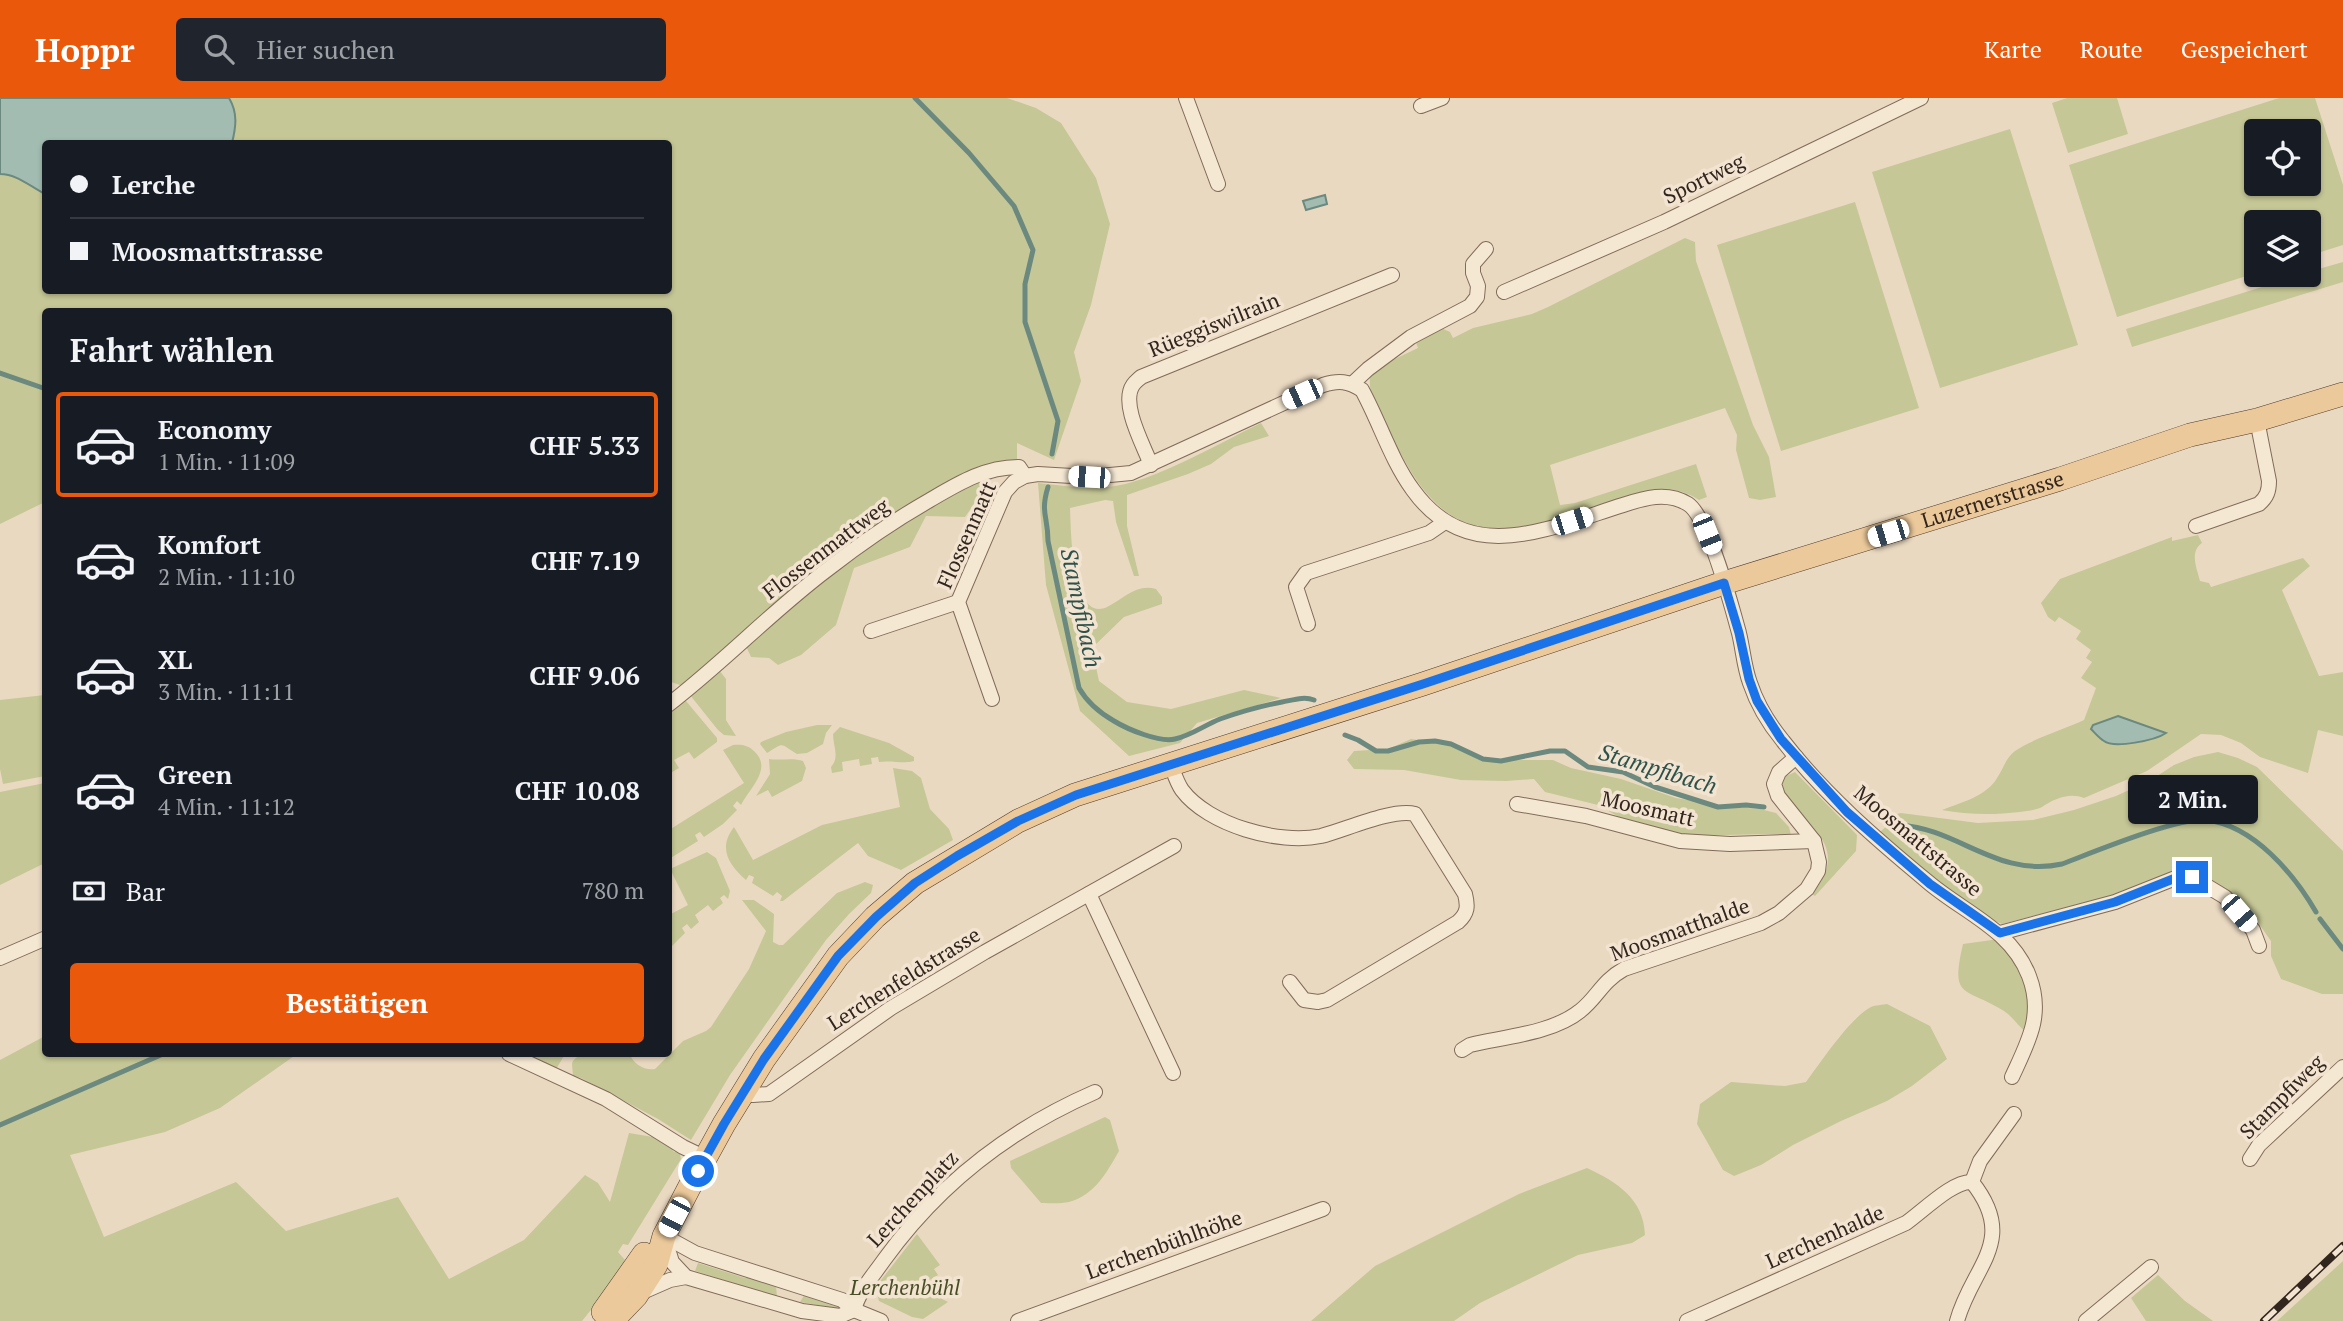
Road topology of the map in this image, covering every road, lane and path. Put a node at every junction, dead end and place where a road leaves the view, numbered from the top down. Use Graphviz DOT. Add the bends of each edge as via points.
graph roads {
  1 [pos="1186,98"];
  2 [pos="1443,98"];
  3 [pos="1921,98"];
  4 [pos="1421,106"];
  5 [pos="1218,184"];
  6 [pos="1486,249"];
  7 [pos="1392,275"];
  8 [pos="1504,292"];
  9 [pos="1352,384"];
  10 [pos="2343,394"];
  11 [pos="2257,420"];
  12 [pos="1152,465"];
  13 [pos="1025,476"];
  14 [pos="1445,522"];
  15 [pos="2196,526"];
  16 [pos="1724,583"];
  17 [pos="958,602"];
  18 [pos="1308,624"];
  19 [pos="871,631"];
  20 [pos="992,699"];
  21 [pos="672,702"];
  22 [pos="1796,757"];
  23 [pos="1171,765"];
  24 [pos="1517,804"];
  25 [pos="1814,841"];
  26 [pos="1174,846"];
  27 [pos="1089,894"];
  28 [pos="2000,933"];
  29 [pos="42,940"];
  30 [pos="2259,946"];
  31 [pos="0,958"];
  32 [pos="1290,982"];
  33 [pos="1462,1050"];
  34 [pos="515,1057"];
  35 [pos="2343,1067"];
  36 [pos="1173,1073"];
  37 [pos="2012,1077"];
  38 [pos="743,1092"];
  39 [pos="1095,1092"];
  40 [pos="2014,1114"];
  41 [pos="706,1158"];
  42 [pos="2250,1158"];
  43 [pos="1972,1182"];
  44 [pos="1324,1209"];
  45 [pos="664,1236"];
  46 [pos="2151,1267"];
  47 [pos="686,1277"];
  48 [pos="636,1296"];
  49 [pos="855,1310"];
  50 [pos="782,1314"];
  51 [pos="596,1321"];
  52 [pos="612,1321"];
  53 [pos="881,1321"];
  54 [pos="1018,1321"];
  55 [pos="1688,1321"];
  56 [pos="1957,1321"];
  57 [pos="2086,1321"];
  1 -- 5 [label="street"];
  2 -- 4 [label="street"];
  3 -- 8 [label="street, Sportweg" via="1664,222"];
  6 -- 9 [label="street" via="1473,264 1478,286 1470,306 1411,337"];
  7 -- 12 [label="street, Rüeggiswilrain" via="1141,377 1132,385 1129,409"];
  9 -- 12 [label="street, Flossenmatt" via="1323,385"];
  9 -- 14 [label="street" via="1362,390 1414,492"];
  10 -- 11 [label="main road, Luzernerstrasse"];
  11 -- 15 [label="street" via="2269,481 2266,499"];
  11 -- 16 [label="main road, Luzernerstrasse" via="2190,435"];
  12 -- 13 [label="street, Flossenmatt" via="1113,476"];
  13 -- 17 [label="street, Flossenmatt" via="1004,492"];
  13 -- 21 [label="street, Flossenmattweg" via="1019,467 992,469 906,513 828,569"];
  14 -- 16 [label="street, Moosmattstrasse" via="1474,534 1517,536 1647,497 1667,496 1689,504 1700,518"];
  14 -- 18 [label="street" via="1429,533 1306,573 1296,587"];
  16 -- 22 [label="street, Moosmattstrasse" via="1757,701"];
  16 -- 23 [label="main road, Luzernerstrasse"];
  17 -- 19 [label="street"];
  17 -- 20 [label="street, Flossenmatt"];
  22 -- 25 [label="street" via="1776,777 1775,790"];
  22 -- 28 [label="street, Moosmattstrasse" via="1847,812 1930,884"];
  23 -- 32 [label="street" via="1181,788 1206,810 1270,836 1319,836 1398,813 1415,814 1465,894 1468,906 1458,922 1326,1000 1304,1000"];
  23 -- 38 [label="main road, Luzernerstrasse" via="1046,808 915,883 838,956"];
  24 -- 25 [label="street, Moosmatt" via="1586,816 1680,841"];
  25 -- 33 [label="street, Moosmatthalde" via="1819,862 1813,880 1779,913 1624,969 1563,1023"];
  26 -- 27 [label="street, Lerchenfeldstrasse"];
  27 -- 36 [label="street"];
  27 -- 38 [label="street, Lerchenfeldstrasse" via="891,1008 769,1094"];
  28 -- 30 [label="street" via="2115,902 2178,877 2192,877 2225,897 2253,930"];
  28 -- 37 [label="street" via="2029,975 2035,1007 2032,1033"];
  29 -- 31 [label="street"];
  34 -- 41 [label="street" via="606,1099"];
  35 -- 42 [label="street, Stampfiweg"];
  38 -- 41 [label="main road, Luzernerstrasse"];
  39 -- 49 [label="street, Lerchenplatz" via="1057,1109 978,1160 934,1200 895,1245 858,1295"];
  40 -- 43 [label="street" via="1980,1161"];
  41 -- 45 [label="main road, Luzernerstrasse"];
  43 -- 55 [label="street, Lerchenhalde" via="1952,1186 1906,1223"];
  43 -- 56 [label="street" via="1992,1224 1993,1242"];
  44 -- 54 [label="street, Lerchenbühlhöhe"];
  45 -- 47 [label="street" via="672,1262"];
  45 -- 48 [label="main road, Luzernerstrasse" via="656,1265"];
  45 -- 49 [label="street" via="695,1253 842,1300"];
  45 -- 51 [label="main road, Luzernerstrasse" via="643,1255"];
  46 -- 57 [label="street"];
  47 -- 48 [label="street"];
  47 -- 50 [label="street"];
  48 -- 52 [label="main road, Luzernerstrasse"];
  49 -- 50 [label="street" via="840,1316"];
  49 -- 53 [label="street"];
}
